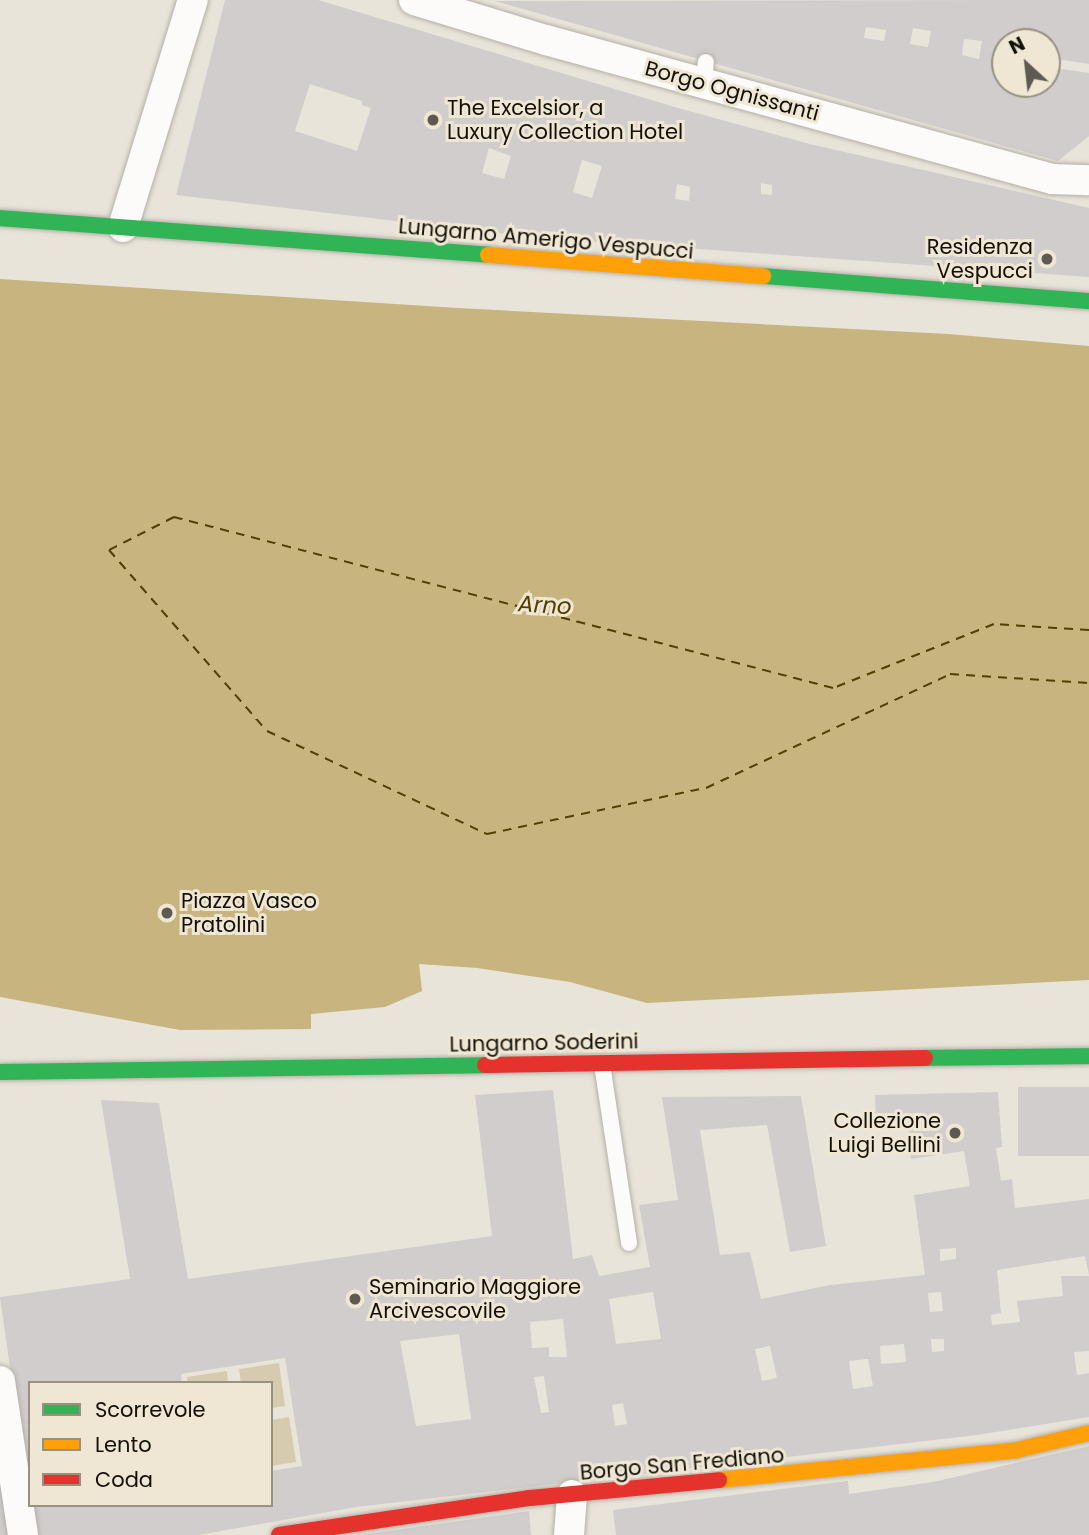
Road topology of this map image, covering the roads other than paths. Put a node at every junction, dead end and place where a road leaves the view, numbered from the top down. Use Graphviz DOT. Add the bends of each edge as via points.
graph roads {
  1 [pos="194,0"];
  2 [pos="432,3"];
  3 [pos="1089,180"];
  4 [pos="0,218"];
  5 [pos="123,227"];
  6 [pos="1089,301"];
  7 [pos="1089,1056"];
  8 [pos="602,1063"];
  9 [pos="0,1072"];
  10 [pos="629,1243"];
  11 [pos="0,1381"];
  12 [pos="1089,1433"];
  13 [pos="572,1495"];
  14 [pos="23,1535"];
  15 [pos="279,1535"];
  16 [pos="569,1535"];
  1 -- 5 [label="street"];
  2 -- 3 [label="street, Borgo Ognissanti" via="705,73 1052,179"];
  4 -- 5 [label="street, Lungarno Amerigo Vespucci"];
  5 -- 6 [label="street, Lungarno Amerigo Vespucci"];
  7 -- 8 [label="street, Lungarno Soderini"];
  8 -- 9 [label="street, Lungarno Soderini"];
  8 -- 10 [label="lane"];
  11 -- 14 [label="street"];
  12 -- 13 [label="street, Borgo San Frediano" via="1017,1450 930,1461"];
  13 -- 15 [label="street, Borgo San Frediano"];
  13 -- 16 [label="street"];
}
